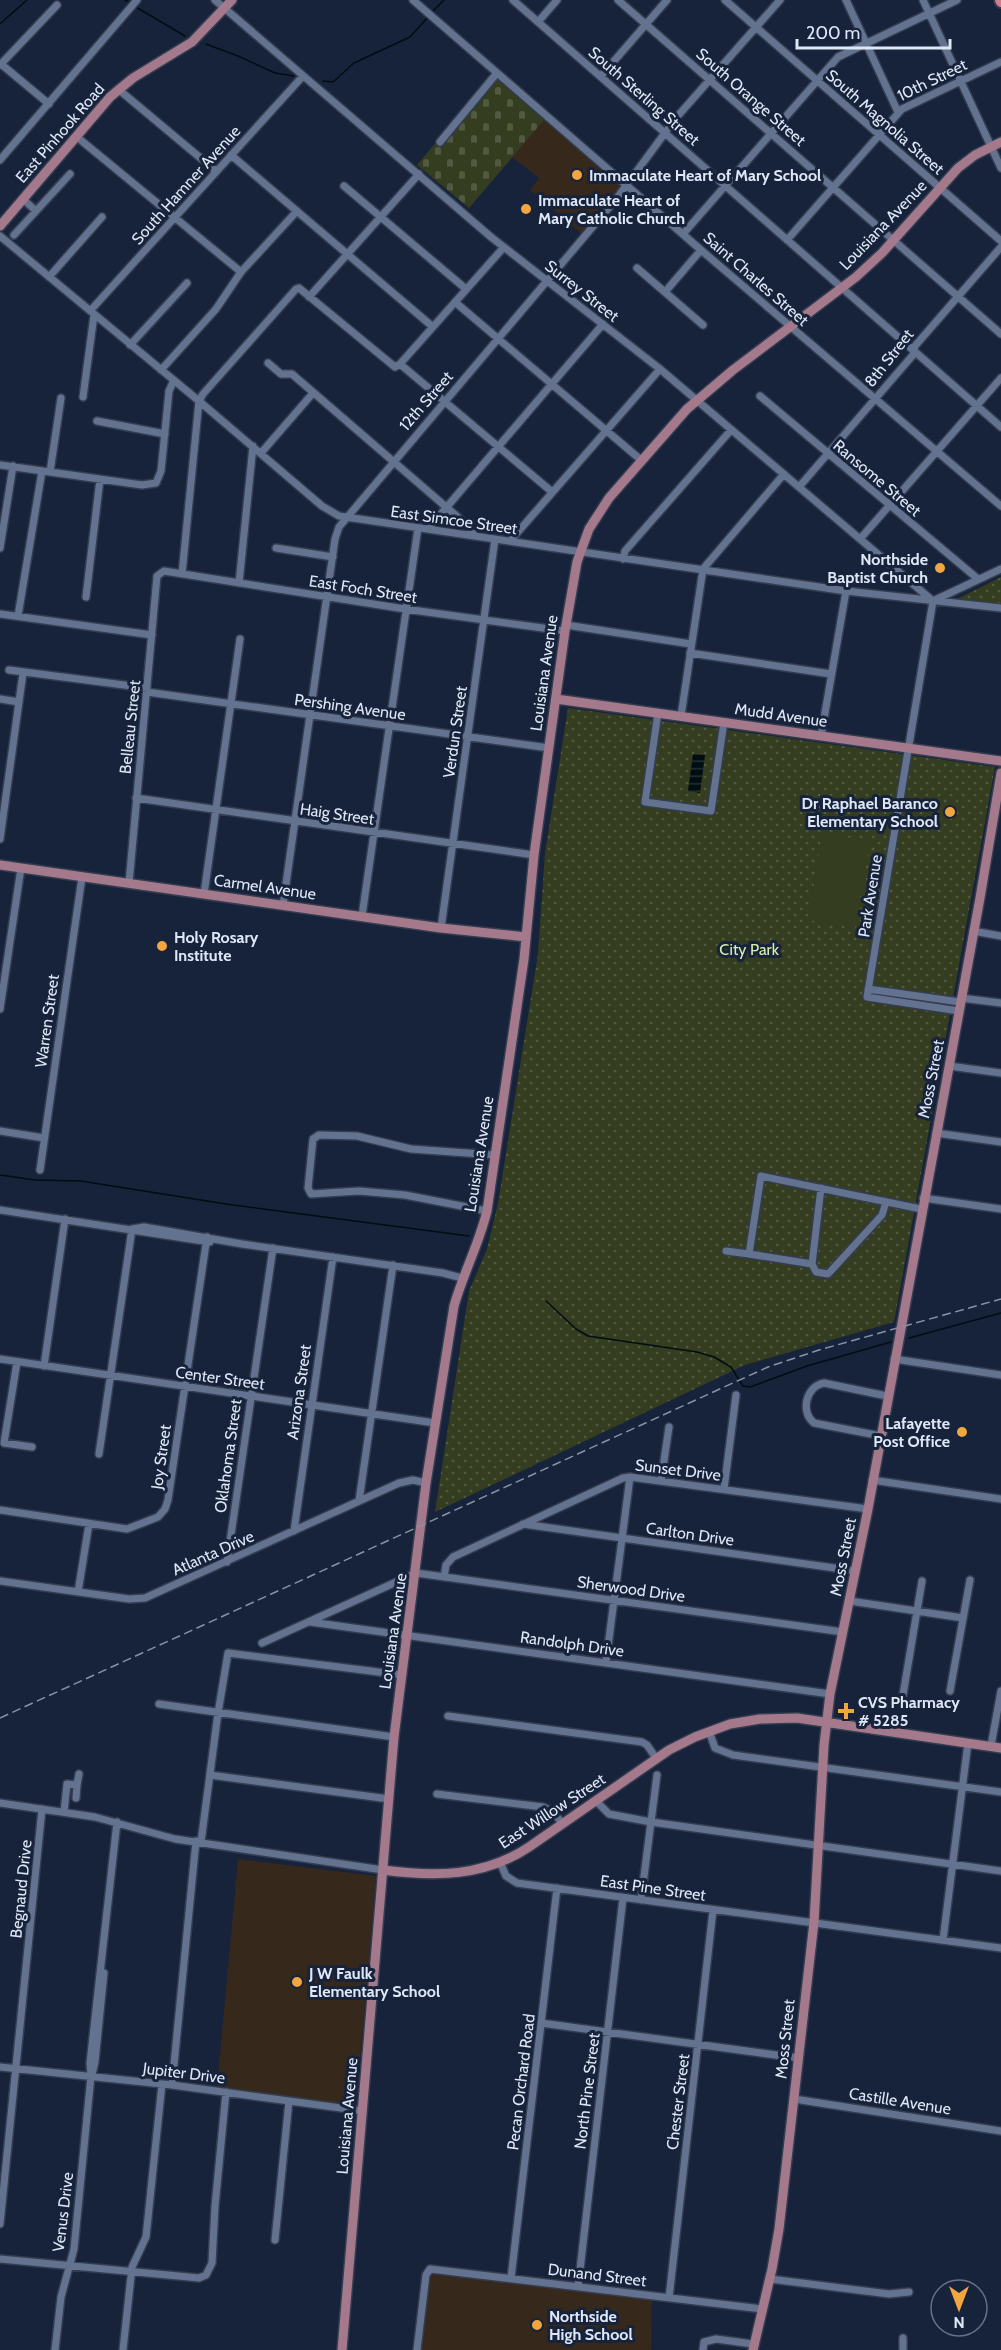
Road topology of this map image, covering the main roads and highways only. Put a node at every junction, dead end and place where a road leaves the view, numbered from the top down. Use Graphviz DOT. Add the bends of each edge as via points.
graph roads {
  1 [pos="232,0"];
  2 [pos="1001,142"];
  3 [pos="0,226"];
  4 [pos="556,699"];
  5 [pos="1001,761"];
  6 [pos="1001,774"];
  7 [pos="0,865"];
  8 [pos="526,937"];
  9 [pos="826,1722"];
  10 [pos="996,1747"];
  11 [pos="383,1870"];
  12 [pos="753,2347"];
  13 [pos="342,2350"];
  1 -- 3 [label="main road, East Pinhook Road" via="188,46 118,89"];
  2 -- 4 [label="main road, Louisiana Avenue" via="964,163 894,240 842,288 696,401 669,427 599,511 579,551"];
  4 -- 5 [label="main road, Mudd Avenue"];
  4 -- 8 [label="main road, Louisiana Avenue"];
  6 -- 9 [label="main road, Moss Street"];
  7 -- 8 [label="main road, Carmel Avenue"];
  8 -- 11 [label="main road, Louisiana Avenue" via="487,1210 451,1320 435,1423 394,1737"];
  9 -- 10 [label="main road, East Willow Street"];
  9 -- 11 [label="main road, East Willow Street" via="760,1719 709,1731 656,1758 523,1851 479,1870 437,1875"];
  9 -- 12 [label="main road, Moss Street" via="814,1922 779,2229"];
  11 -- 13 [label="main road, Louisiana Avenue"];
}
